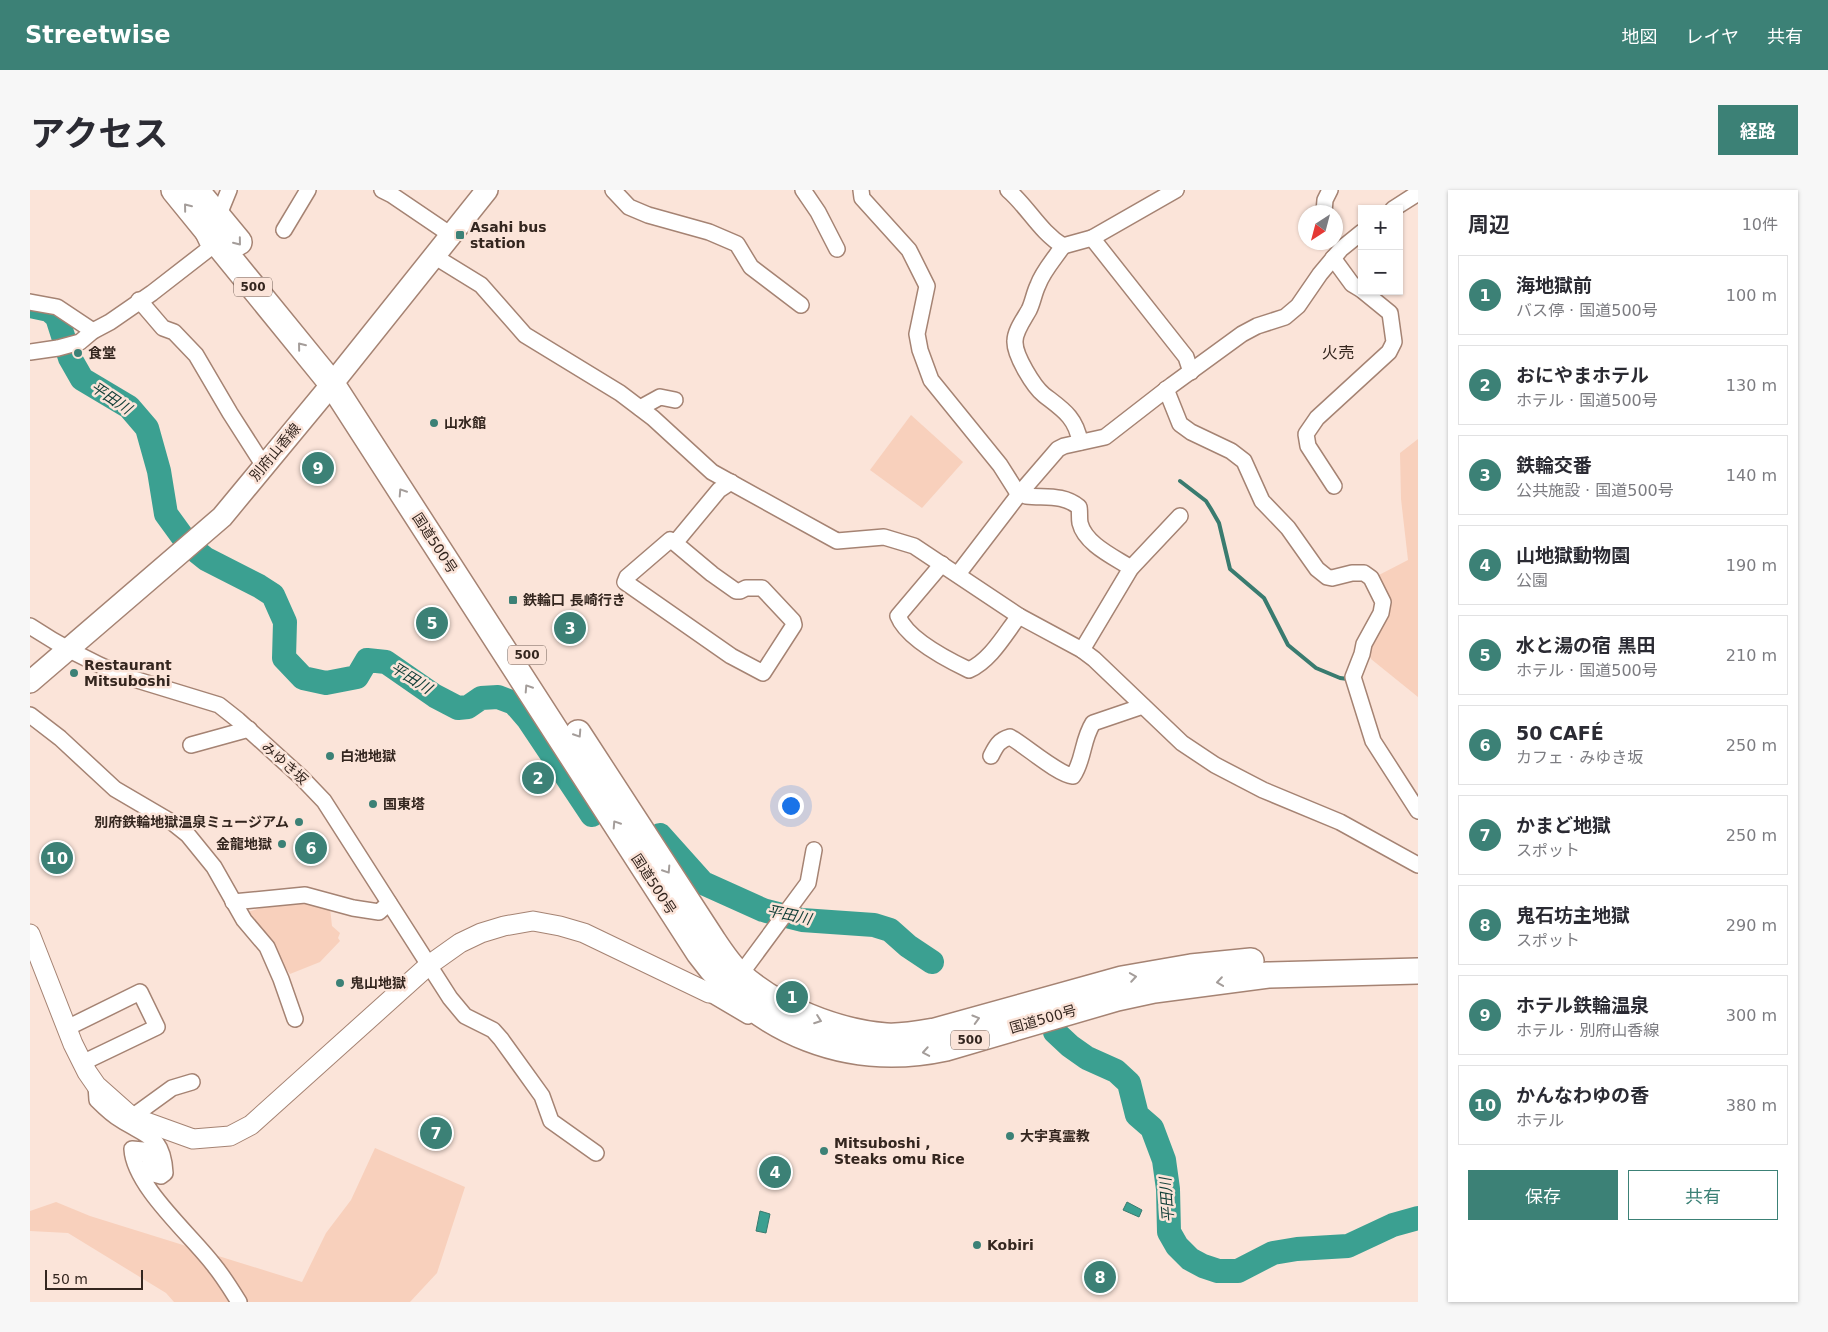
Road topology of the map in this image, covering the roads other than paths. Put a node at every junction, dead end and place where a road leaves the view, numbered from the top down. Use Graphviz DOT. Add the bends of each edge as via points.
graph roads {
  1 [pos="174,190"];
  2 [pos="196,190"];
  3 [pos="229,190"];
  4 [pos="308,190"];
  5 [pos="382,190"];
  6 [pos="487,190"];
  7 [pos="613,190"];
  8 [pos="803,190"];
  9 [pos="861,190"];
  10 [pos="1008,190"];
  11 [pos="1176,190"];
  12 [pos="1330,190"];
  13 [pos="1418,193"];
  14 [pos="1325,205"];
  15 [pos="1399,205"];
  16 [pos="211,223"];
  17 [pos="284,230"];
  18 [pos="450,235"];
  19 [pos="1358,235"];
  20 [pos="1092,238"];
  21 [pos="1343,245"];
  22 [pos="1063,246"];
  23 [pos="837,249"];
  24 [pos="1336,250"];
  25 [pos="434,256"];
  26 [pos="1358,288"];
  27 [pos="1367,295"];
  28 [pos="140,300"];
  29 [pos="30,302"];
  30 [pos="801,305"];
  31 [pos="92,331"];
  32 [pos="30,352"];
  33 [pos="1191,372"];
  34 [pos="337,377"];
  35 [pos="1166,390"];
  36 [pos="675,400"];
  37 [pos="640,408"];
  38 [pos="1080,442"];
  39 [pos="264,466"];
  40 [pos="731,482"];
  41 [pos="1334,486"];
  42 [pos="1020,494"];
  43 [pos="1180,516"];
  44 [pos="675,544"];
  45 [pos="942,564"];
  46 [pos="1130,568"];
  47 [pos="958,574"];
  48 [pos="1019,616"];
  49 [pos="30,626"];
  50 [pos="68,650"];
  51 [pos="1082,650"];
  52 [pos="30,682"];
  53 [pos="1143,706"];
  54 [pos="30,715"];
  55 [pos="248,729"];
  56 [pos="191,745"];
  57 [pos="991,756"];
  58 [pos="1418,811"];
  59 [pos="814,850"];
  60 [pos="1418,864"];
  61 [pos="234,902"];
  62 [pos="389,903"];
  63 [pos="30,934"];
  64 [pos="1418,956"];
  65 [pos="429,965"];
  66 [pos="1418,971"];
  67 [pos="726,986"];
  68 [pos="295,1019"];
  69 [pos="67,1028"];
  70 [pos="82,1063"];
  71 [pos="192,1082"];
  72 [pos="96,1085"];
  73 [pos="132,1117"];
  74 [pos="596,1153"];
  75 [pos="239,1302"];
  16 -- 1 [label="highway, 国道500号 / 500, one-way"];
  2 -- 16 [label="highway, 国道500号 / 500"];
  3 -- 16 [label="street"];
  4 -- 17 [label="street"];
  5 -- 18 [label="street"];
  6 -- 18 [label="main road, 別府山香線"];
  7 -- 30 [label="street" via="629,207 738,244 751,267"];
  8 -- 23 [label="street"];
  9 -- 42 [label="street" via="862,198 909,250 927,286 917,334 931,380"];
  10 -- 22 [label="street" via="1040,228"];
  11 -- 20 [label="street"];
  12 -- 14 [label="street"];
  13 -- 15 [label="street"];
  16 -- 28 [label="street" via="202,231 210,248"];
  16 -- 34 [label="highway, 国道500号 / 500"];
  18 -- 25 [label="main road, 別府山香線"];
  19 -- 21 [label="street"];
  20 -- 22 [label="street"];
  20 -- 33 [label="street" via="1186,358"];
  22 -- 38 [label="street" via="1038,284 1014,342 1022,364 1042,393 1065,410 1078,430"];
  24 -- 26 [label="street" via="1352,284"];
  24 -- 33 [label="street" via="1298,306 1285,317 1242,334"];
  25 -- 34 [label="main road, 別府山香線"];
  25 -- 37 [label="street" via="481,285 525,336"];
  27 -- 41 [label="street" via="1390,313 1394,342 1388,352 1316,418 1306,434 1308,446"];
  28 -- 31 [label="street"];
  28 -- 39 [label="street" via="164,328 174,332 196,354"];
  29 -- 31 [label="street" via="57,307"];
  31 -- 32 [label="street" via="80,342"];
  33 -- 35 [label="street"];
  34 -- 39 [label="main road, 別府山香線"];
  34 -- 67 [label="highway, 国道500号 / 500" via="712,939"];
  35 -- 38 [label="street" via="1105,436"];
  35 -- 58 [label="street" via="1180,424 1244,461 1262,501 1326,577 1352,572 1364,573 1371,578 1383,602 1353,677 1373,741"];
  36 -- 37 [label="street" via="660,397"];
  37 -- 40 [label="street" via="712,472"];
  38 -- 42 [label="street" via="1058,449"];
  39 -- 50 [label="main road, 別府山香線" via="222,516"];
  40 -- 44 [label="street" via="719,490"];
  40 -- 45 [label="street" via="837,541 884,537 914,546"];
  42 -- 46 [label="street" via="1065,498 1073,502 1079,507 1079,521 1092,542"];
  42 -- 47 [label="street"];
  43 -- 46 [label="street"];
  44 -- 44 [label="street" via="670,540 625,582 732,656 763,673 794,625 792,621 762,588 736,591"];
  45 -- 47 [label="street"];
  45 -- 48 [label="street" via="898,616 908,630 931,648 969,670 987,657"];
  46 -- 51 [label="street"];
  47 -- 48 [label="street"];
  48 -- 51 [label="street"];
  49 -- 50 [label="street, みゆき坂"];
  50 -- 52 [label="main road, 別府山香線"];
  50 -- 55 [label="street, みゆき坂" via="124,676 219,705"];
  51 -- 53 [label="street"];
  53 -- 57 [label="street" via="1093,722 1073,776 1010,738 996,745"];
  53 -- 60 [label="street" via="1182,743 1215,764 1263,790 1340,822"];
  54 -- 61 [label="street" via="115,789 188,835 214,867"];
  55 -- 56 [label="street"];
  55 -- 62 [label="street, みゆき坂" via="319,795"];
  59 -- 67 [label="street" via="808,883"];
  61 -- 62 [label="street" via="305,895 379,912"];
  61 -- 68 [label="street" via="267,947"];
  62 -- 65 [label="street, みゆき坂"];
  63 -- 69 [label="street"];
  67 -- 64 [label="highway, 国道500号 / 500, one-way" via="778,1001 846,1030 908,1036 1094,985 1191,968 1257,960"];
  65 -- 67 [label="street" via="481,933 533,921 584,932"];
  65 -- 73 [label="street" via="251,1125 230,1136 193,1140"];
  65 -- 74 [label="street, みゆき坂" via="465,1016 493,1030 501,1039 542,1096 551,1121"];
  66 -- 67 [label="highway, 国道500号 / 500, one-way" via="1268,975 1154,990 946,1048 900,1055 859,1052 800,1036 771,1022"];
  69 -- 70 [label="street"];
  69 -- 70 [label="street" via="140,992 157,1026"];
  70 -- 72 [label="street"];
  71 -- 73 [label="street" via="172,1088"];
  72 -- 73 [label="street"];
  72 -- 75 [label="street" via="96,1100 120,1120 156,1142 164,1156 165,1173 161,1176 154,1174 149,1157 143,1150 132,1149 140,1174 154,1195 214,1264"];
}
